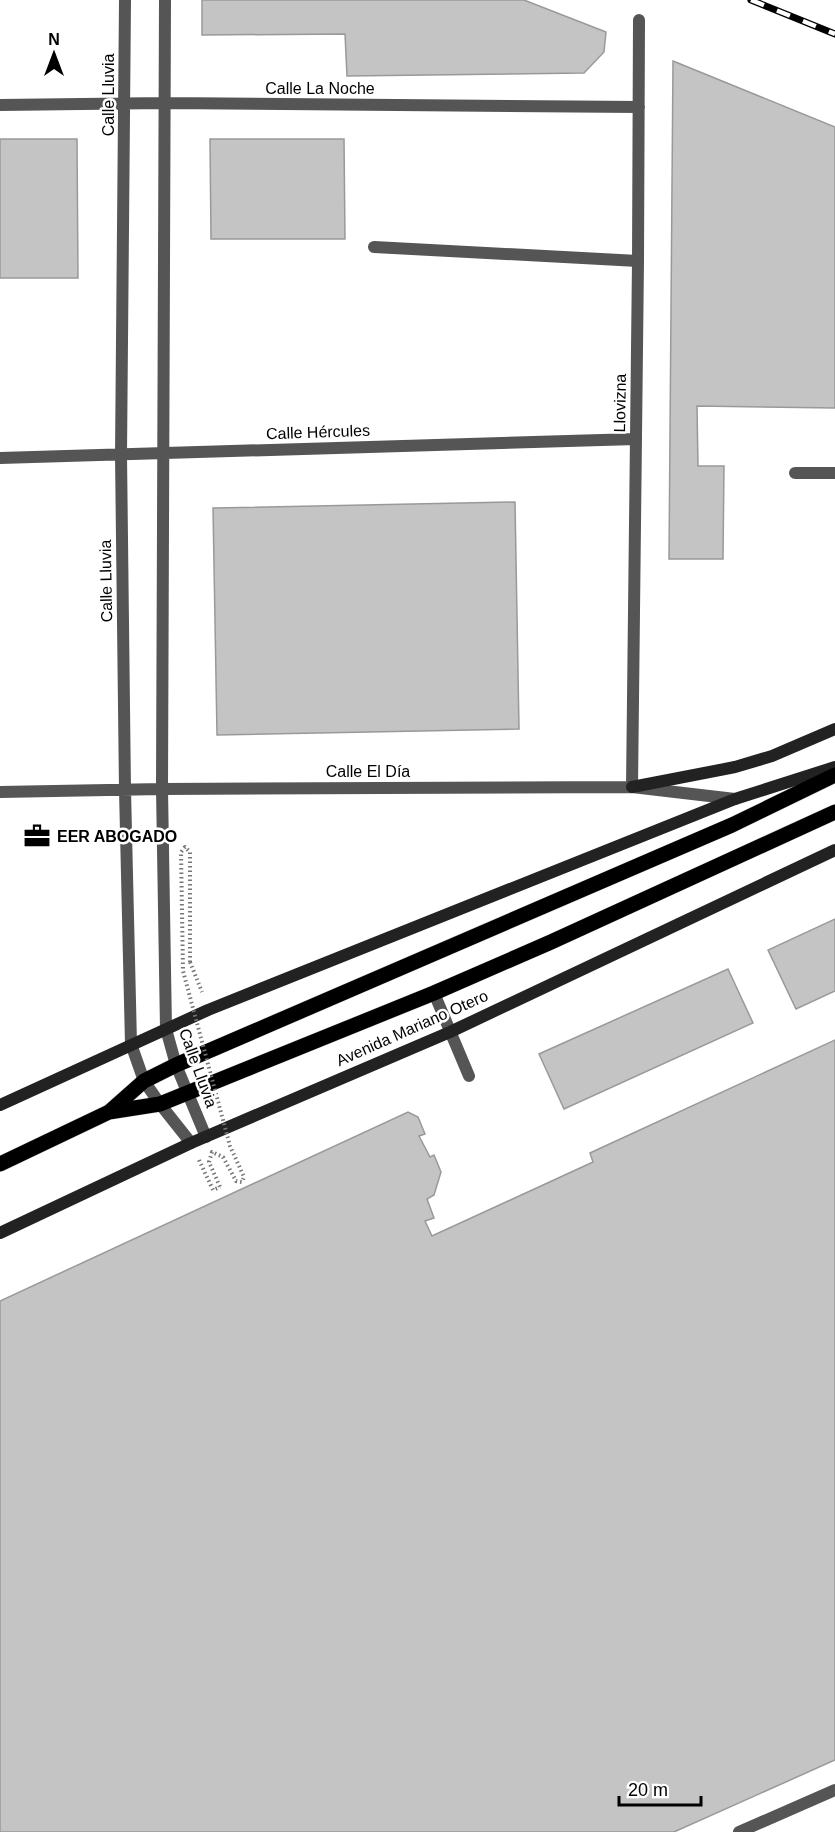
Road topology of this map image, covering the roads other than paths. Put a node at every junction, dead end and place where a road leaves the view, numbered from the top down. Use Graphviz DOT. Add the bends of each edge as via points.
graph roads {
  1 [pos="125,0"];
  2 [pos="165,0"];
  3 [pos="639,20"];
  4 [pos="124,103"];
  5 [pos="164,103"];
  6 [pos="0,105"];
  7 [pos="639,107"];
  8 [pos="374,247"];
  9 [pos="638,261"];
  10 [pos="636,439"];
  11 [pos="164,453"];
  12 [pos="122,455"];
  13 [pos="0,458"];
  14 [pos="795,473"];
  15 [pos="835,473"];
  16 [pos="835,729"];
  17 [pos="835,767"];
  18 [pos="835,775"];
  19 [pos="632,787"];
  20 [pos="162,789"];
  21 [pos="125,790"];
  22 [pos="0,792"];
  23 [pos="735,799"];
  24 [pos="835,812"];
  25 [pos="835,850"];
  26 [pos="434,993"];
  27 [pos="166,1029"];
  28 [pos="450,1032"];
  29 [pos="131,1044"];
  30 [pos="176,1065"];
  31 [pos="469,1076"];
  32 [pos="144,1081"];
  33 [pos="188,1092"];
  34 [pos="160,1104"];
  35 [pos="0,1105"];
  36 [pos="110,1112"];
  37 [pos="206,1137"];
  38 [pos="191,1143"];
  39 [pos="0,1164"];
  40 [pos="0,1233"];
  41 [pos="835,1790"];
  42 [pos="739,1832"];
  1 -- 4 [label="street, Calle Lluvia"];
  2 -- 5 [label="street, Calle Lluvia"];
  3 -- 7 [label="street, Llovizna"];
  4 -- 5 [label="street, Calle La Noche"];
  4 -- 6 [label="street, Calle La Noche"];
  4 -- 12 [label="street, Calle Lluvia"];
  5 -- 7 [label="street, Calle La Noche"];
  5 -- 11 [label="street, Calle Lluvia"];
  7 -- 9 [label="street, Llovizna"];
  8 -- 9 [label="street"];
  9 -- 10 [label="street, Llovizna"];
  10 -- 11 [label="street, Calle Hércules"];
  10 -- 19 [label="street, Llovizna"];
  11 -- 12 [label="street, Calle Hércules"];
  11 -- 20 [label="street, Calle Lluvia"];
  12 -- 13 [label="street, Calle Hércules"];
  12 -- 21 [label="street, Calle Lluvia"];
  14 -- 15 [label="street"];
  16 -- 19 [label="main road" via="735,767"];
  17 -- 23 [label="main road"];
  18 -- 30 [label="main road, Avenida Mariano Otero" via="732,825"];
  19 -- 20 [label="street, Calle El Día"];
  19 -- 23 [label="street, Calle El Día"];
  20 -- 21 [label="street, Calle El Día"];
  20 -- 27 [label="street, Calle Lluvia"];
  21 -- 22 [label="street, Calle El Día"];
  21 -- 29 [label="street, Calle Lluvia"];
  23 -- 27 [label="main road"];
  24 -- 26 [label="main road, Avenida Mariano Otero"];
  25 -- 28 [label="main road, Avenida Mariano Otero"];
  26 -- 28 [label="street"];
  26 -- 33 [label="main road, Avenida Mariano Otero"];
  27 -- 29 [label="main road"];
  27 -- 30 [label="street, Calle Lluvia"];
  28 -- 31 [label="street"];
  28 -- 37 [label="main road, Avenida Mariano Otero"];
  29 -- 32 [label="street, Calle Lluvia"];
  29 -- 35 [label="main road"];
  30 -- 32 [label="main road, Avenida Mariano Otero"];
  30 -- 33 [label="street, Calle Lluvia"];
  32 -- 34 [label="street, Calle Lluvia"];
  32 -- 36 [label="main road, Avenida Mariano Otero"];
  33 -- 34 [label="main road, Avenida Mariano Otero"];
  33 -- 37 [label="street, Calle Lluvia"];
  34 -- 36 [label="main road, Avenida Mariano Otero"];
  34 -- 38 [label="street, Calle Lluvia"];
  36 -- 39 [label="main road, Avenida Mariano Otero"];
  37 -- 38 [label="main road, Avenida Mariano Otero"];
  38 -- 40 [label="main road, Avenida Mariano Otero"];
  41 -- 42 [label="street"];
}
